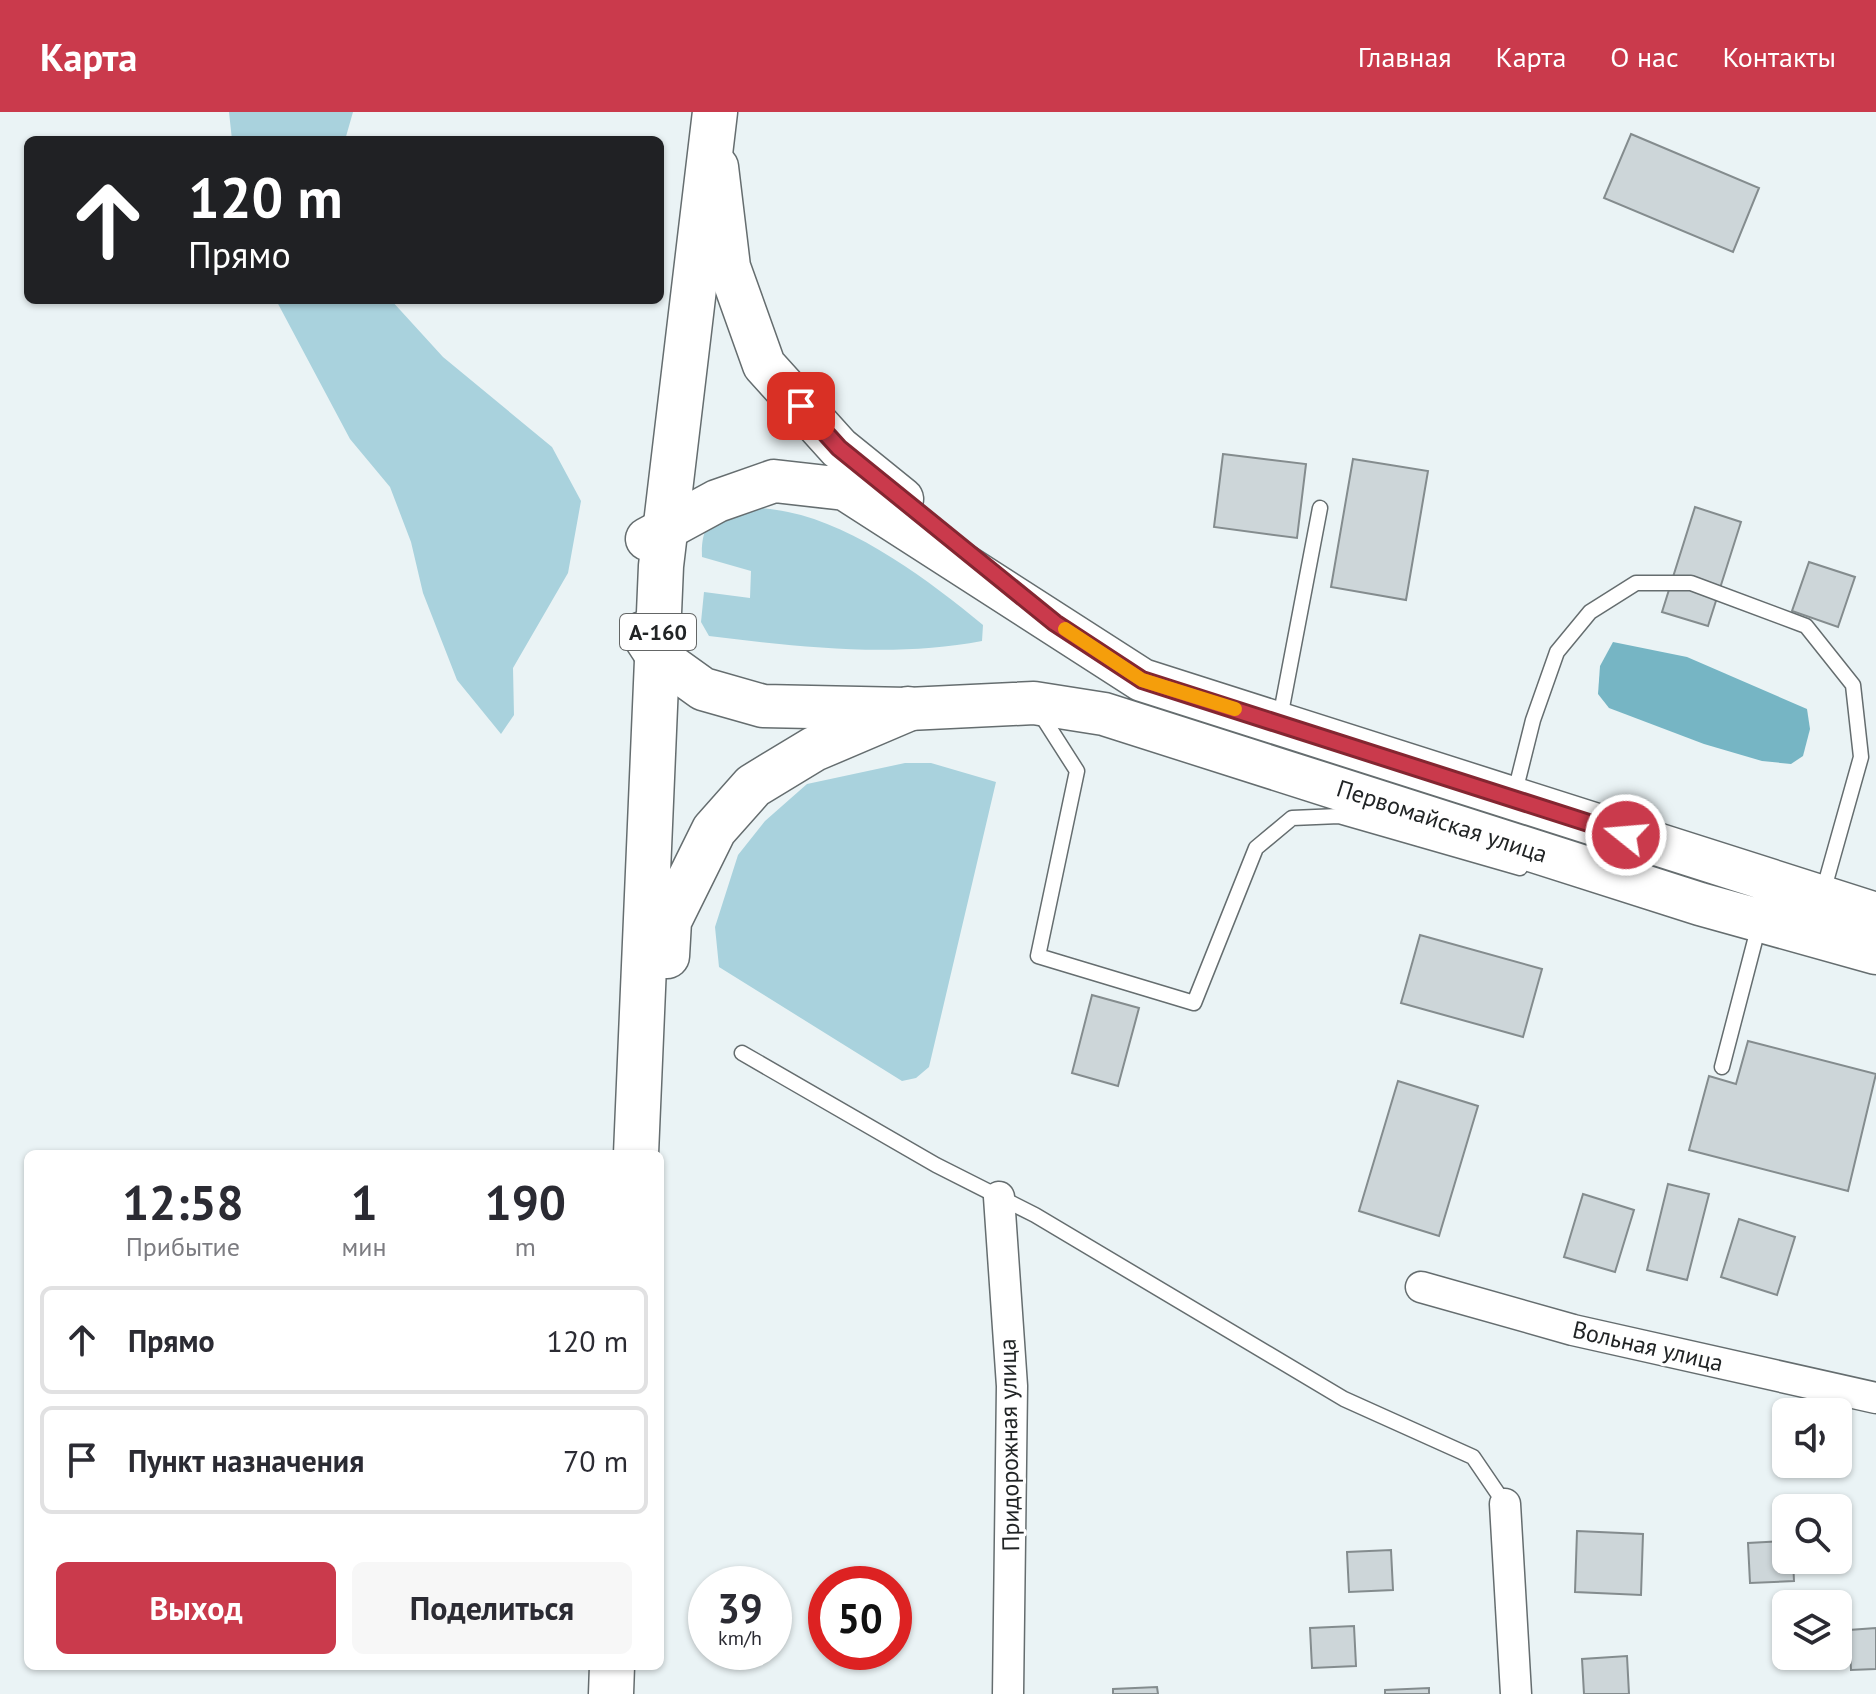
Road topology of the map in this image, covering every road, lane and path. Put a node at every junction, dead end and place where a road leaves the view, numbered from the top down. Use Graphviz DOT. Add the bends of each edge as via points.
graph roads {
  1 [pos="705,119"];
  2 [pos="1320,508"];
  3 [pos="657,533"];
  4 [pos="1055,623"];
  5 [pos="650,644"];
  6 [pos="1034,703"];
  7 [pos="908,709"];
  8 [pos="1279,723"];
  9 [pos="1513,800"];
  10 [pos="1536,873"];
  11 [pos="1822,897"];
  12 [pos="1700,904"];
  13 [pos="1657,908"];
  14 [pos="1876,914"];
  15 [pos="1760,921"];
  16 [pos="1876,953"];
  17 [pos="742,1053"];
  18 [pos="1722,1067"];
  19 [pos="612,1150"];
  20 [pos="636,1150"];
  21 [pos="655,1150"];
  22 [pos="999,1197"];
  23 [pos="1421,1287"];
  24 [pos="1876,1398"];
  25 [pos="1505,1504"];
  26 [pos="590,1670"];
  27 [pos="612,1670"];
  28 [pos="589,1694"];
  29 [pos="611,1694"];
  30 [pos="1008,1694"];
  31 [pos="1516,1694"];
  1 -- 3 [label="highway, А-160" via="658,341"];
  1 -- 4 [label="main road" via="729,267 764,365 839,448"];
  2 -- 8 [label="lane"];
  3 -- 4 [label="main road" via="717,501 774,481 845,489"];
  3 -- 5 [label="highway, А-160"];
  4 -- 8 [label="main road, Первомайская улица" via="1142,680"];
  5 -- 7 [label="main road, Первомайская улица" via="703,689 763,706"];
  5 -- 19 [label="highway, А-160"];
  5 -- 20 [label="highway, А-160"];
  6 -- 7 [label="main road, Первомайская улица"];
  6 -- 10 [label="lane" via="1077,771 1038,956 1194,1003 1256,848 1292,818 1339,816"];
  6 -- 12 [label="main road, Первомайская улица" via="1104,714"];
  7 -- 21 [label="highway" via="814,749 753,786 714,830 669,921"];
  8 -- 9 [label="main road, Первомайская улица"];
  9 -- 11 [label="main road, Первомайская улица"];
  9 -- 11 [label="lane" via="1557,652 1590,612 1636,583 1691,583 1806,626 1853,685 1861,757"];
  11 -- 14 [label="main road, Первомайская улица"];
  12 -- 13 [label="lane"];
  12 -- 15 [label="main road, Первомайская улица"];
  15 -- 16 [label="main road, Первомайская улица"];
  15 -- 18 [label="lane"];
  17 -- 22 [label="lane"];
  22 -- 25 [label="lane" via="1344,1399 1473,1457"];
  22 -- 30 [label="street, Придорожная улица" via="1012,1386"];
  23 -- 24 [label="street, Вольная улица" via="1573,1330"];
  25 -- 31 [label="street"];
  26 -- 28 [label="highway"];
  27 -- 29 [label="highway"];
}
